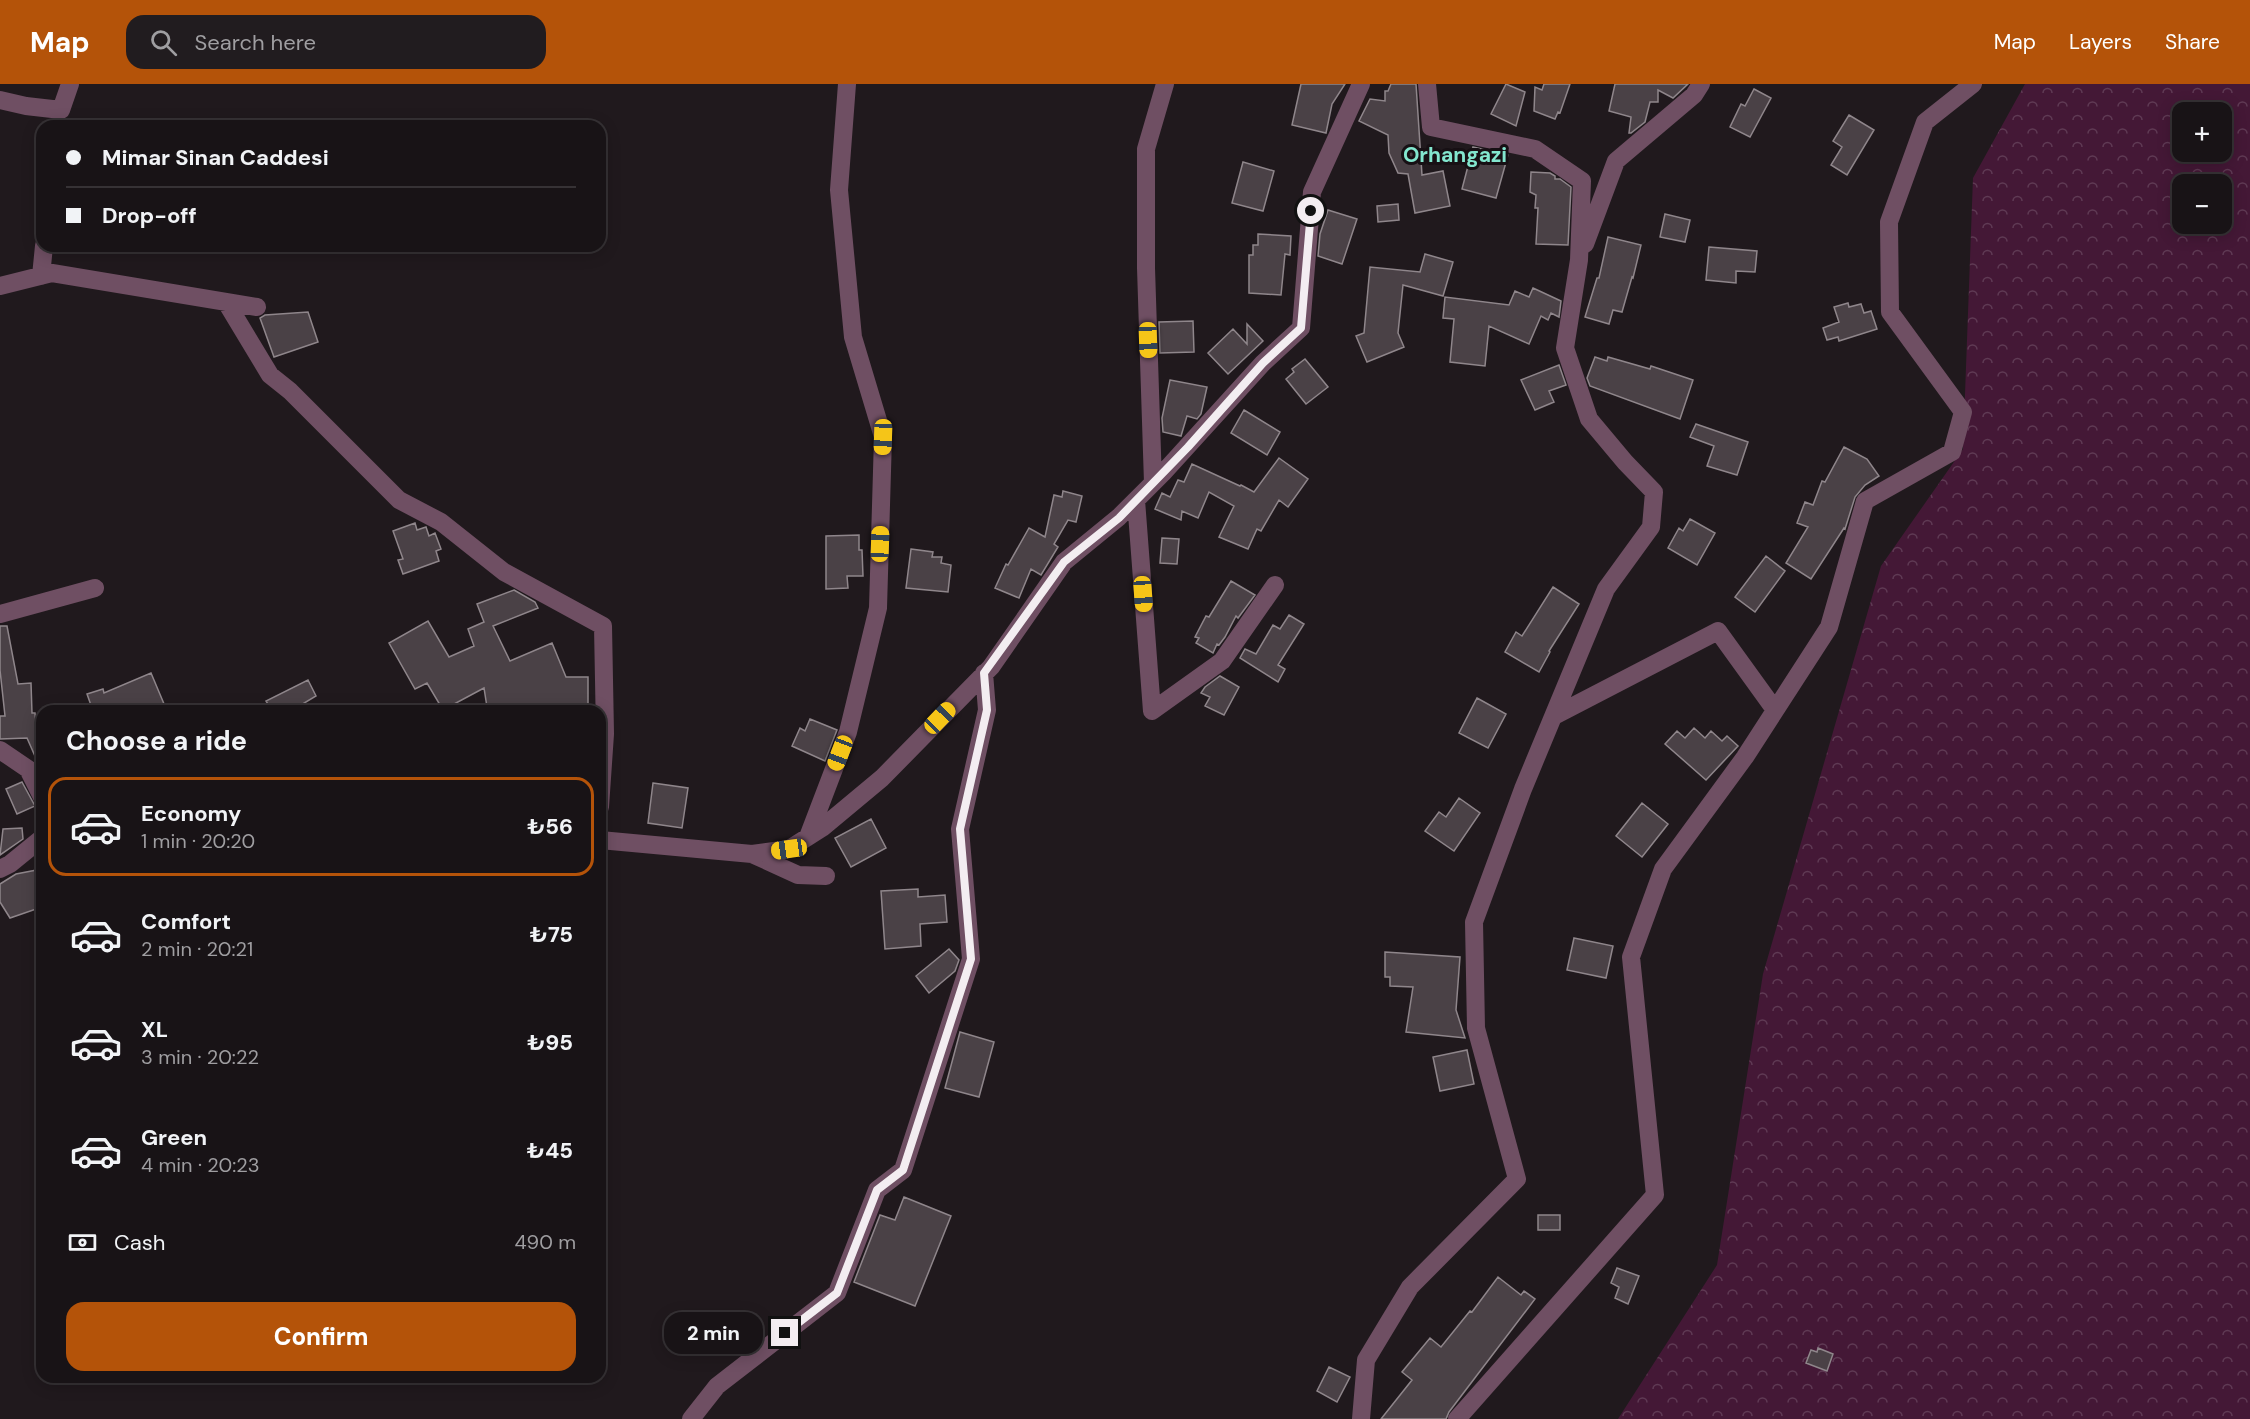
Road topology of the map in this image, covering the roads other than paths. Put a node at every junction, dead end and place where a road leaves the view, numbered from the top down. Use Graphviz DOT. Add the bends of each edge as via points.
graph roads {
  1 [pos="70,84"];
  2 [pos="847,84"];
  3 [pos="1165,84"];
  4 [pos="1360,84"];
  5 [pos="1427,84"];
  6 [pos="1701,84"];
  7 [pos="1973,84"];
  8 [pos="0,100"];
  9 [pos="58,118"];
  10 [pos="43,252"];
  11 [pos="1580,260"];
  12 [pos="41,276"];
  13 [pos="0,286"];
  14 [pos="226,302"];
  15 [pos="257,308"];
  16 [pos="1153,483"];
  17 [pos="1136,500"];
  18 [pos="1275,585"];
  19 [pos="95,588"];
  20 [pos="0,615"];
  21 [pos="984,673"];
  22 [pos="604,705"];
  23 [pos="1775,710"];
  24 [pos="1554,716"];
  25 [pos="0,750"];
  26 [pos="36,785"];
  27 [pos="808,837"];
  28 [pos="606,841"];
  29 [pos="36,842"];
  30 [pos="752,854"];
  31 [pos="0,868"];
  32 [pos="826,876"];
  33 [pos="691,1419"];
  34 [pos="1361,1419"];
  35 [pos="1457,1419"];
  1 -- 9 [label="street"];
  2 -- 27 [label="street" via="839,190 852,326 883,437 878,608 848,732"];
  3 -- 16 [label="street" via="1146,149"];
  4 -- 16 [label="street" via="1312,192 1301,328 1263,363"];
  5 -- 11 [label="street" via="1431,127 1535,149 1582,181"];
  6 -- 11 [label="street" via="1694,95 1616,161"];
  7 -- 23 [label="street" via="1925,122 1889,222 1890,312 1963,412 1952,452 1865,501 1829,627"];
  8 -- 9 [label="street"];
  10 -- 12 [label="street"];
  11 -- 24 [label="street" via="1565,348 1588,418 1654,492 1651,527 1606,590"];
  12 -- 13 [label="street"];
  12 -- 14 [label="street" via="52,273"];
  14 -- 15 [label="street"];
  14 -- 22 [label="street" via="270,375 399,500 441,522 504,572 603,626"];
  16 -- 17 [label="street"];
  17 -- 18 [label="street" via="1152,711 1222,661"];
  17 -- 21 [label="street" via="1064,562"];
  19 -- 20 [label="street"];
  21 -- 27 [label="street" via="882,778"];
  21 -- 33 [label="street" via="987,710 960,829 971,959 903,1170 877,1190 837,1293 717,1386"];
  23 -- 24 [label="street" via="1718,631"];
  23 -- 35 [label="street" via="1663,869 1631,957 1655,1195"];
  24 -- 34 [label="street" via="1474,922 1476,1028 1517,1179 1410,1287 1366,1360"];
  25 -- 26 [label="street" via="28,769"];
  27 -- 30 [label="street" via="789,849"];
  28 -- 30 [label="street"];
  29 -- 31 [label="street"];
  30 -- 32 [label="street" via="798,875"];
}
